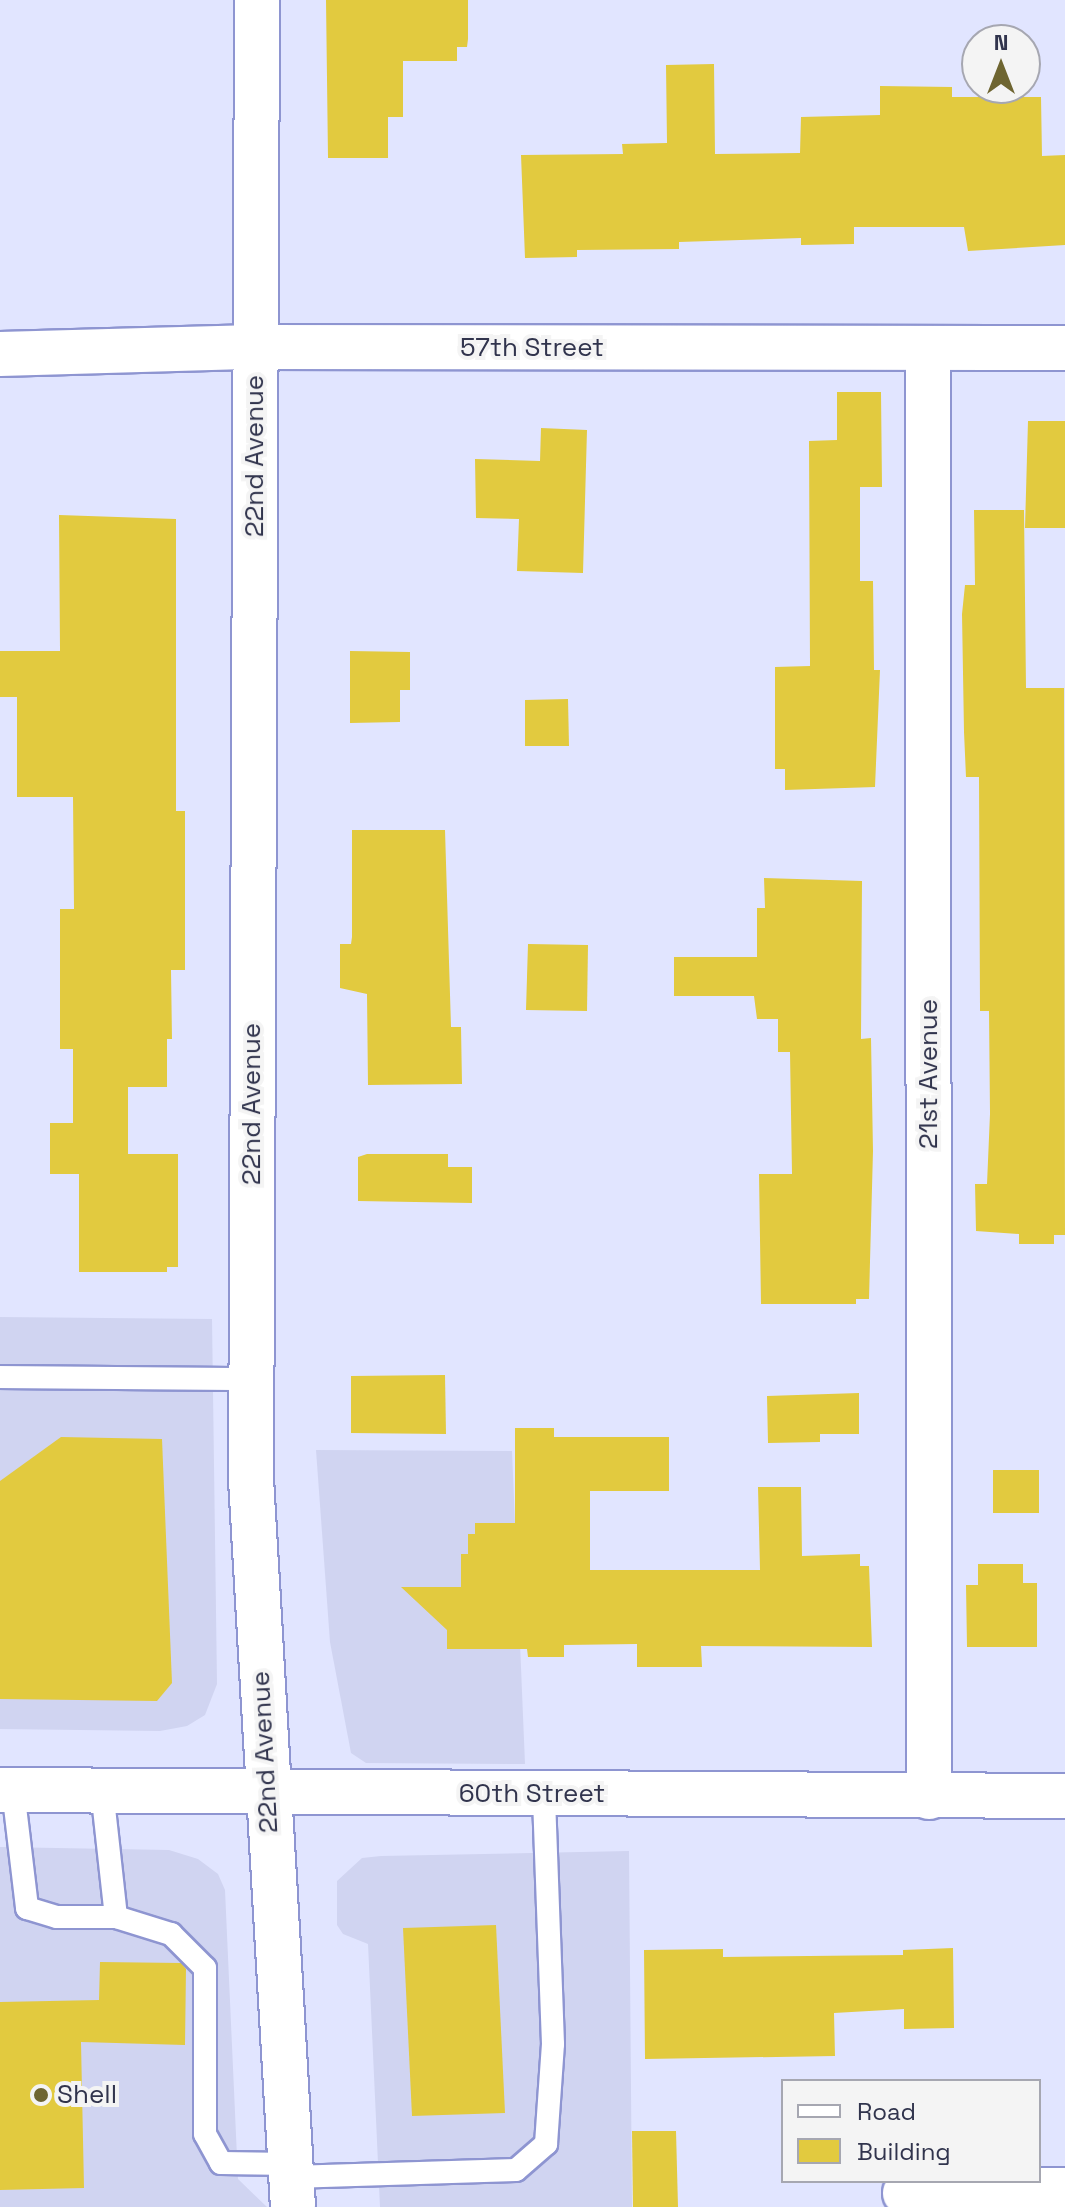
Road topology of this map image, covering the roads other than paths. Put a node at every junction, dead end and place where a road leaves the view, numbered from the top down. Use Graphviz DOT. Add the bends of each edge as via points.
graph roads {
  1 [pos="257,0"];
  2 [pos="255,347"];
  3 [pos="1065,348"];
  4 [pos="928,350"];
  5 [pos="0,354"];
  6 [pos="0,1377"];
  7 [pos="252,1379"];
  8 [pos="6,1790"];
  9 [pos="102,1790"];
  10 [pos="267,1792"];
  11 [pos="544,1794"];
  12 [pos="1065,1796"];
  13 [pos="929,1797"];
  14 [pos="116,1917"];
  15 [pos="292,2183"];
  16 [pos="1065,2190"];
  17 [pos="905,2193"];
  1 -- 2 [label="street, 22nd Avenue"];
  2 -- 4 [label="street, 57th Street"];
  2 -- 5 [label="street, 57th Street"];
  2 -- 7 [label="street, 22nd Avenue"];
  3 -- 4 [label="street, 57th Street"];
  4 -- 13 [label="street, 21st Avenue"];
  6 -- 7 [label="lane"];
  7 -- 10 [label="street, 22nd Avenue" via="252,1491"];
  8 -- 9 [label="street, 60th Street"];
  8 -- 14 [label="lane" via="27,1908 57,1917"];
  9 -- 10 [label="street, 60th Street"];
  9 -- 14 [label="lane"];
  10 -- 11 [label="street, 60th Street"];
  10 -- 15 [label="street, 22nd Avenue"];
  11 -- 13 [label="street, 60th Street"];
  11 -- 15 [label="lane" via="553,2044 546,2144 516,2170"];
  12 -- 13 [label="street, 60th Street"];
  14 -- 15 [label="lane" via="171,1934 205,1968 205,2134 221,2163"];
  16 -- 17 [label="street"];
}
